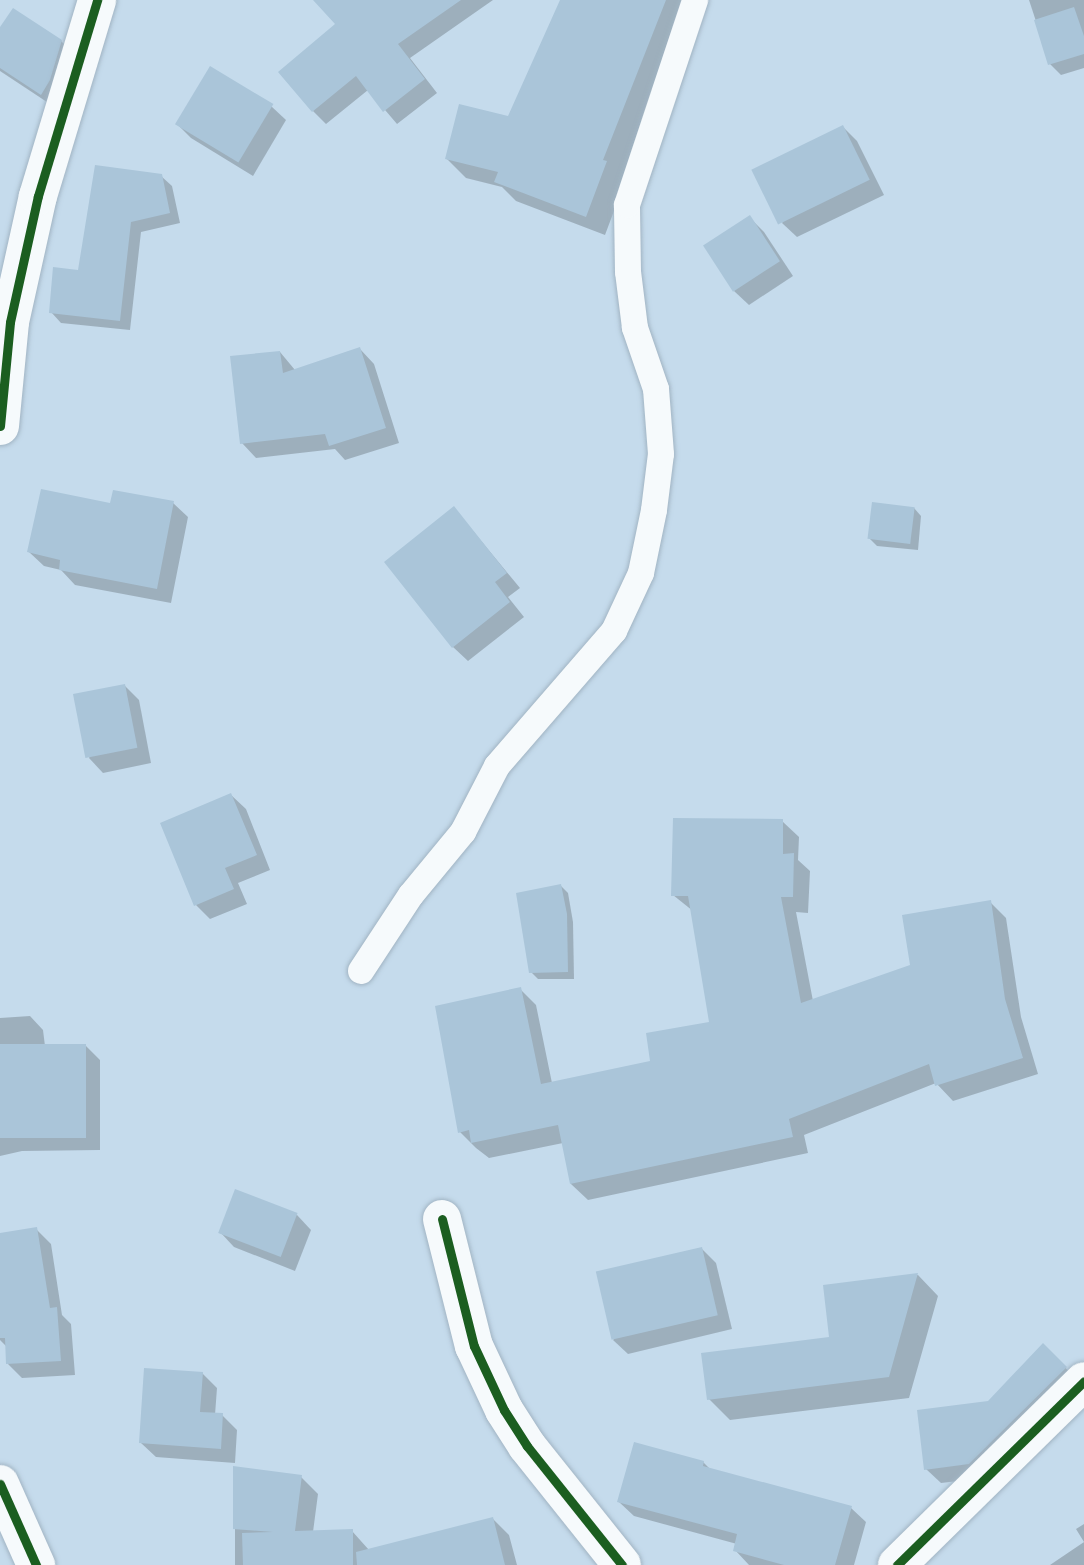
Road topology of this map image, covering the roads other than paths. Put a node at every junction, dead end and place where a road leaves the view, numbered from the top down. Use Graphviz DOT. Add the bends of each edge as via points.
graph roads {
  1 [pos="97,0"];
  2 [pos="695,0"];
  3 [pos="0,426"];
  4 [pos="361,971"];
  5 [pos="442,1219"];
  6 [pos="1084,1381"];
  7 [pos="0,1484"];
  8 [pos="30,1563"];
  9 [pos="622,1565"];
  10 [pos="897,1565"];
  1 -- 3 [label="street" via="32,221 10,322"];
  2 -- 4 [label="lane" via="627,205 635,328 656,389 661,454 641,573 614,631 497,766 463,832 411,895"];
  5 -- 9 [label="street" via="474,1346 505,1410 527,1446"];
  6 -- 10 [label="street"];
  7 -- 8 [label="street"];
}
